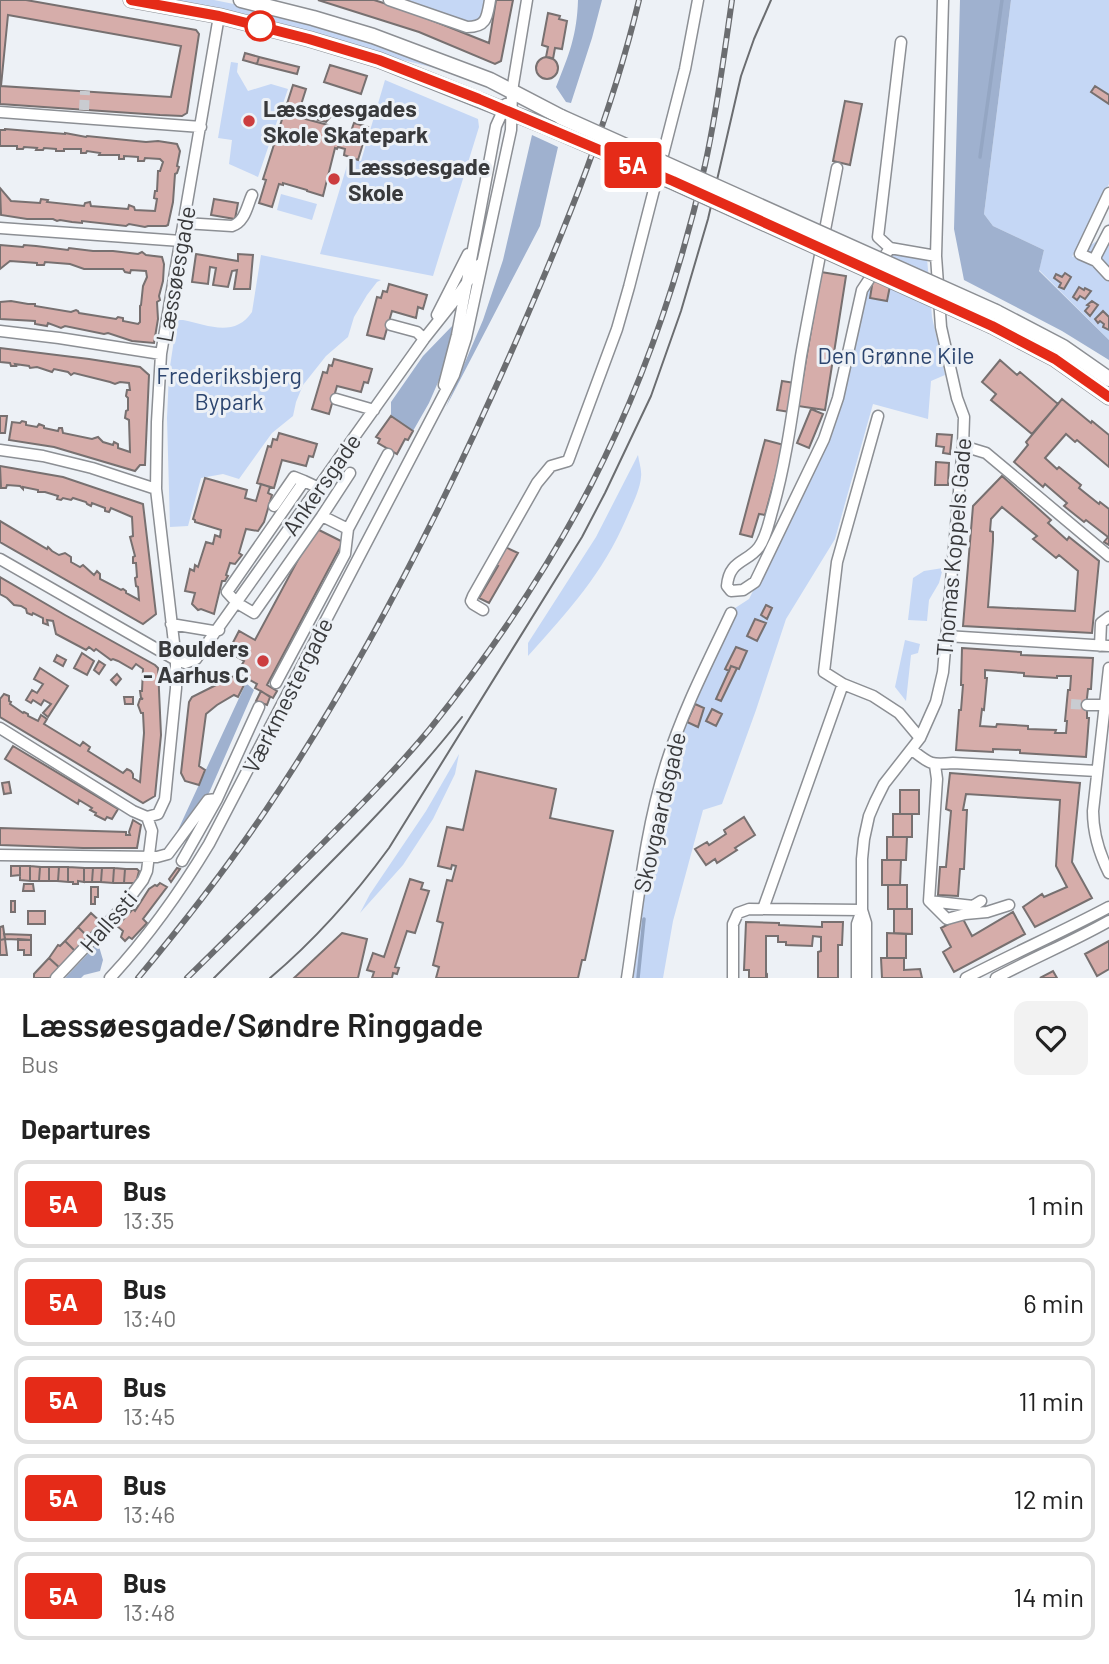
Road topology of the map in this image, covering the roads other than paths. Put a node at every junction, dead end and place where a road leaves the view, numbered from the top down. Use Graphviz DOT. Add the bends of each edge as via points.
graph roads {
  1 [pos="131,0"];
  2 [pos="240,0"];
  3 [pos="389,0"];
  4 [pos="490,0"];
  5 [pos="527,0"];
  6 [pos="698,0"];
  7 [pos="943,0"];
  8 [pos="219,16"];
  9 [pos="901,42"];
  10 [pos="512,91"];
  11 [pos="507,111"];
  12 [pos="0,112"];
  13 [pos="201,127"];
  14 [pos="837,169"];
  15 [pos="1109,193"];
  16 [pos="252,195"];
  17 [pos="184,223"];
  18 [pos="0,229"];
  19 [pos="1109,231"];
  20 [pos="181,241"];
  21 [pos="474,242"];
  22 [pos="890,248"];
  23 [pos="936,256"];
  24 [pos="484,259"];
  25 [pos="1096,261"];
  26 [pos="1109,275"];
  27 [pos="467,281"];
  28 [pos="994,319"];
  29 [pos="391,325"];
  30 [pos="0,331"];
  31 [pos="424,339"];
  32 [pos="161,354"];
  33 [pos="1109,379"];
  34 [pos="1109,397"];
  35 [pos="440,398"];
  36 [pos="336,400"];
  37 [pos="374,410"];
  38 [pos="878,416"];
  39 [pos="963,446"];
  40 [pos="0,450"];
  41 [pos="388,454"];
  42 [pos="335,464"];
  43 [pos="350,473"];
  44 [pos="304,481"];
  45 [pos="371,486"];
  46 [pos="319,488"];
  47 [pos="156,489"];
  48 [pos="274,506"];
  49 [pos="322,516"];
  50 [pos="348,529"];
  51 [pos="1109,556"];
  52 [pos="0,559"];
  53 [pos="237,604"];
  54 [pos="483,610"];
  55 [pos="731,613"];
  56 [pos="1109,617"];
  57 [pos="171,624"];
  58 [pos="219,629"];
  59 [pos="946,636"];
  60 [pos="1104,646"];
  61 [pos="176,660"];
  62 [pos="1109,668"];
  63 [pos="276,683"];
  64 [pos="843,684"];
  65 [pos="1087,705"];
  66 [pos="1104,705"];
  67 [pos="259,707"];
  68 [pos="0,728"];
  69 [pos="920,738"];
  70 [pos="912,750"];
  71 [pos="935,765"];
  72 [pos="1097,771"];
  73 [pos="218,799"];
  74 [pos="147,817"];
  75 [pos="0,855"];
  76 [pos="149,858"];
  77 [pos="182,861"];
  78 [pos="1109,873"];
  79 [pos="929,901"];
  80 [pos="981,901"];
  81 [pos="1009,905"];
  82 [pos="1109,907"];
  83 [pos="763,909"];
  84 [pos="862,910"];
  85 [pos="1109,921"];
  86 [pos="56,978"];
  87 [pos="110,978"];
  88 [pos="627,978"];
  89 [pos="733,978"];
  90 [pos="857,978"];
  91 [pos="866,978"];
  92 [pos="966,978"];
  93 [pos="996,978"];
  1 -- 8 [label="main road"];
  2 -- 10 [label="main road" via="373,36"];
  3 -- 4 [label="street" via="467,27 483,23"];
  5 -- 10 [label="street, Værkmestergade"];
  6 -- 54 [label="street" via="685,69 617,330 568,461 551,466 537,483 473,596 473,604"];
  7 -- 23 [label="street, Thomas Koppels Gade"];
  8 -- 11 [label="main road" via="379,60"];
  8 -- 13 [label="street, Læssøesgade"];
  9 -- 22 [label="street" via="878,237"];
  10 -- 11 [label="street, Værkmestergade"];
  10 -- 28 [label="main road, bridge"];
  11 -- 21 [label="street, Værkmestergade" via="496,126"];
  11 -- 24 [label="street, Værkmestergade" via="511,130"];
  11 -- 28 [label="main road, bridge"];
  12 -- 13 [label="street" via="84,114"];
  13 -- 17 [label="street, Læssøesgade"];
  14 -- 22 [label="street" via="786,457 764,539 728,576 731,591 755,582 824,439 862,290"];
  15 -- 25 [label="street" via="1080,254"];
  16 -- 17 [label="street" via="238,225"];
  17 -- 20 [label="street, Læssøesgade"];
  18 -- 20 [label="street"];
  19 -- 25 [label="street"];
  20 -- 32 [label="street, Læssøesgade"];
  21 -- 27 [label="street, Værkmestergade"];
  21 -- 31 [label="street, Ankersgade"];
  22 -- 23 [label="street"];
  23 -- 39 [label="street, Thomas Koppels Gade" via="941,327 964,418"];
  24 -- 27 [label="street, Ankersgade"];
  24 -- 35 [label="street, Værkmestergade" via="461,356"];
  25 -- 26 [label="street"];
  27 -- 31 [label="street, Ankersgade"];
  27 -- 35 [label="street, Værkmestergade"];
  28 -- 33 [label="main road" via="1063,347"];
  28 -- 34 [label="main road"];
  29 -- 31 [label="street" via="417,332"];
  30 -- 32 [label="street"];
  31 -- 37 [label="street, Ankersgade"];
  32 -- 47 [label="street, Læssøesgade"];
  35 -- 87 [label="street, Værkmestergade" via="209,844 169,907"];
  36 -- 37 [label="street"];
  37 -- 42 [label="street, Ankersgade"];
  38 -- 64 [label="street" via="837,562 824,672"];
  39 -- 51 [label="street" via="986,453"];
  39 -- 59 [label="street, Thomas Koppels Gade"];
  40 -- 47 [label="street" via="92,468"];
  41 -- 45 [label="street"];
  42 -- 43 [label="street"];
  42 -- 46 [label="street, Ankersgade"];
  43 -- 45 [label="street"];
  43 -- 49 [label="street"];
  44 -- 46 [label="street"];
  44 -- 48 [label="street" via="294,477"];
  44 -- 53 [label="street" via="227,592"];
  45 -- 50 [label="street"];
  46 -- 53 [label="street, Ankersgade"];
  47 -- 57 [label="street, Læssøesgade"];
  49 -- 50 [label="street"];
  49 -- 53 [label="street" via="254,613"];
  50 -- 63 [label="street" via="345,554"];
  52 -- 61 [label="street"];
  53 -- 58 [label="street, Ankersgade"];
  55 -- 88 [label="street, Skovgaardsgade" via="685,709 666,764 643,859"];
  56 -- 60 [label="street" via="1101,623"];
  57 -- 58 [label="street"];
  57 -- 61 [label="street, Læssøesgade"];
  58 -- 61 [label="street, Ankersgade" via="196,659"];
  59 -- 60 [label="street"];
  59 -- 69 [label="street, Thomas Koppels Gade" via="936,702"];
  61 -- 74 [label="street" via="164,799 158,814"];
  62 -- 66 [label="street"];
  64 -- 69 [label="street" via="899,713"];
  64 -- 83 [label="street"];
  65 -- 66 [label="street"];
  66 -- 72 [label="street"];
  67 -- 73 [label="street"];
  68 -- 74 [label="street"];
  69 -- 70 [label="street, Thomas Koppels Gade"];
  70 -- 71 [label="street"];
  70 -- 84 [label="street, Thomas Koppels Gade" via="884,784 869,816 862,859"];
  71 -- 72 [label="street"];
  71 -- 79 [label="street"];
  72 -- 78 [label="street" via="1093,826"];
  73 -- 76 [label="street" via="208,800 168,854"];
  73 -- 77 [label="street"];
  74 -- 76 [label="street" via="152,831"];
  75 -- 76 [label="street"];
  76 -- 86 [label="street, Hallssti" via="147,871 122,908"];
  79 -- 80 [label="street" via="973,906"];
  79 -- 81 [label="street" via="947,919"];
  82 -- 92 [label="street"];
  83 -- 84 [label="street"];
  83 -- 89 [label="street" via="738,913 733,924"];
  84 -- 90 [label="street, Thomas Koppels Gade" via="857,924"];
  84 -- 91 [label="street, Thomas Koppels Gade"];
  85 -- 93 [label="street"];
}
